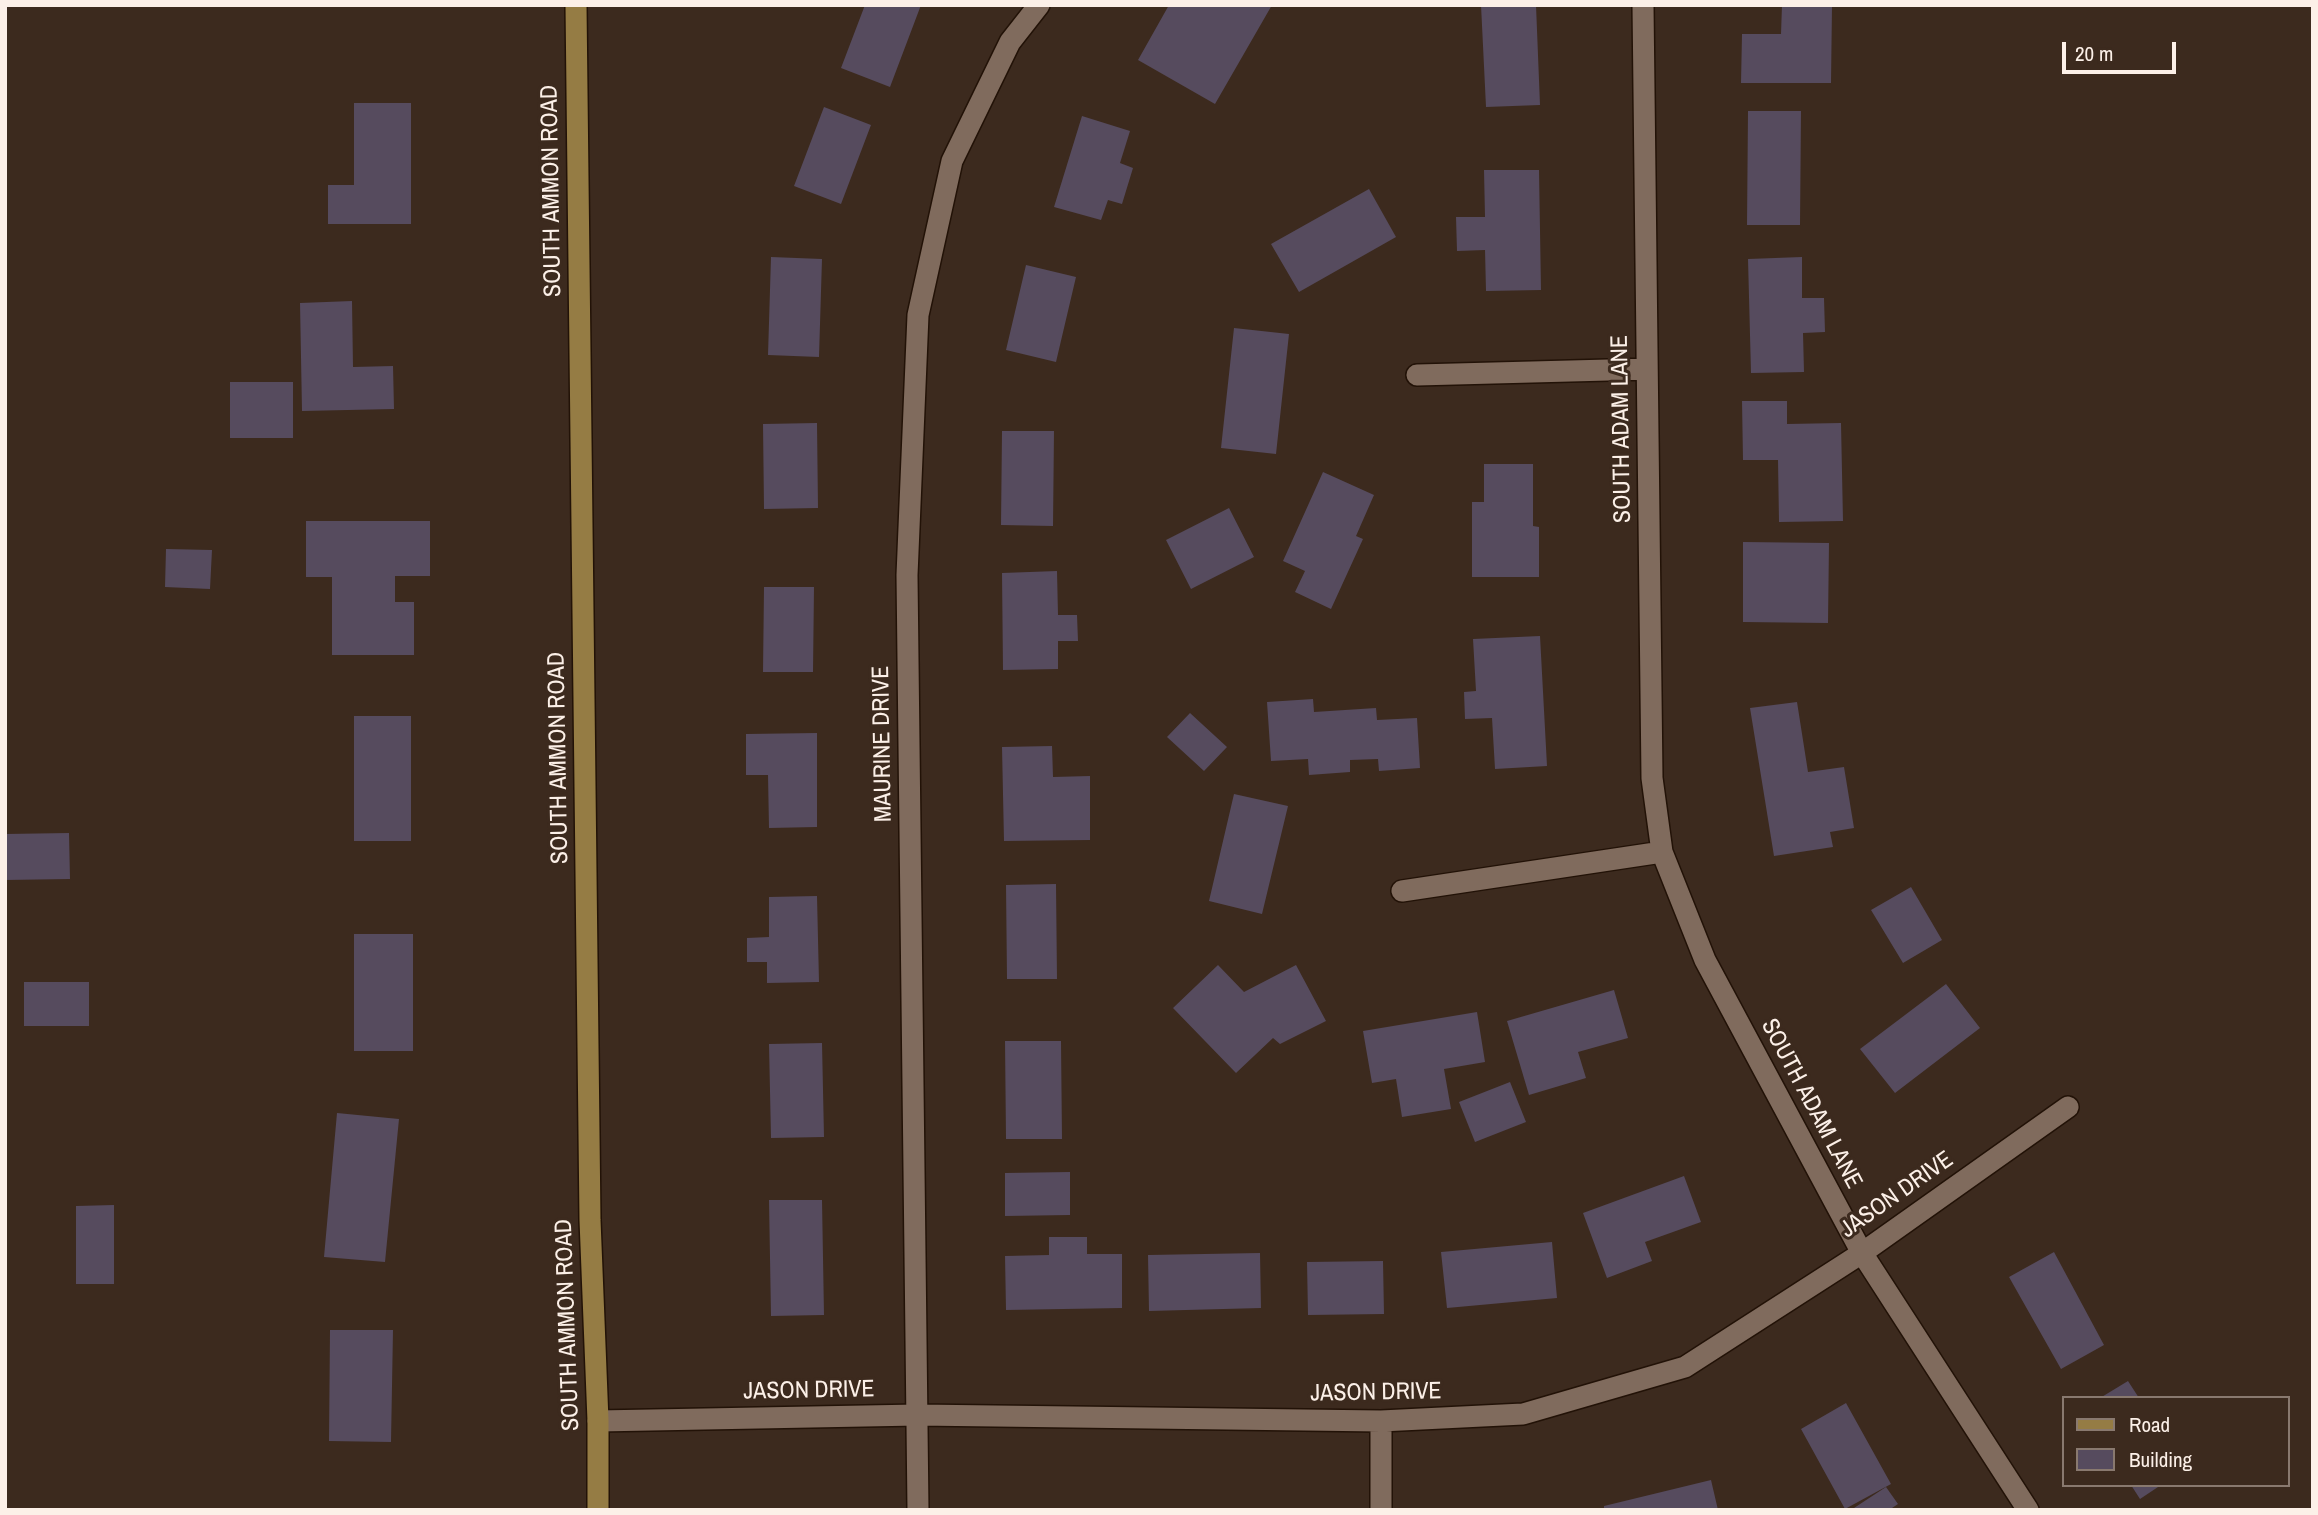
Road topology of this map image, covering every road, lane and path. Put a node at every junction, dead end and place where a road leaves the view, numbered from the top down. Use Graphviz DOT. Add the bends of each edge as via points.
graph roads {
  1 [pos="576,5"];
  2 [pos="1039,5"];
  3 [pos="1643,5"];
  4 [pos="1647,369"];
  5 [pos="1417,375"];
  6 [pos="1662,852"];
  7 [pos="1402,891"];
  8 [pos="2068,1107"];
  9 [pos="1862,1253"];
  10 [pos="918,1415"];
  11 [pos="598,1421"];
  12 [pos="1381,1421"];
  13 [pos="598,1510"];
  14 [pos="918,1510"];
  15 [pos="1381,1510"];
  16 [pos="2028,1510"];
  1 -- 11 [label="main road, SOUTH AMMON ROAD" via="590,1220"];
  2 -- 10 [label="street, MAURINE DRIVE" via="1010,42 952,161 918,315 907,575"];
  3 -- 4 [label="street, SOUTH ADAM LANE"];
  4 -- 5 [label="street"];
  4 -- 6 [label="street, SOUTH ADAM LANE" via="1652,778"];
  6 -- 7 [label="street"];
  6 -- 9 [label="street, SOUTH ADAM LANE" via="1704,960"];
  8 -- 9 [label="street, JASON DRIVE"];
  9 -- 12 [label="street, JASON DRIVE" via="1685,1367 1523,1414"];
  9 -- 16 [label="street, SOUTH ADAM LANE"];
  10 -- 11 [label="street, JASON DRIVE"];
  10 -- 12 [label="street, JASON DRIVE"];
  10 -- 14 [label="street, MAURINE DRIVE"];
  11 -- 13 [label="main road, SOUTH AMMON ROAD"];
  12 -- 15 [label="street"];
}
